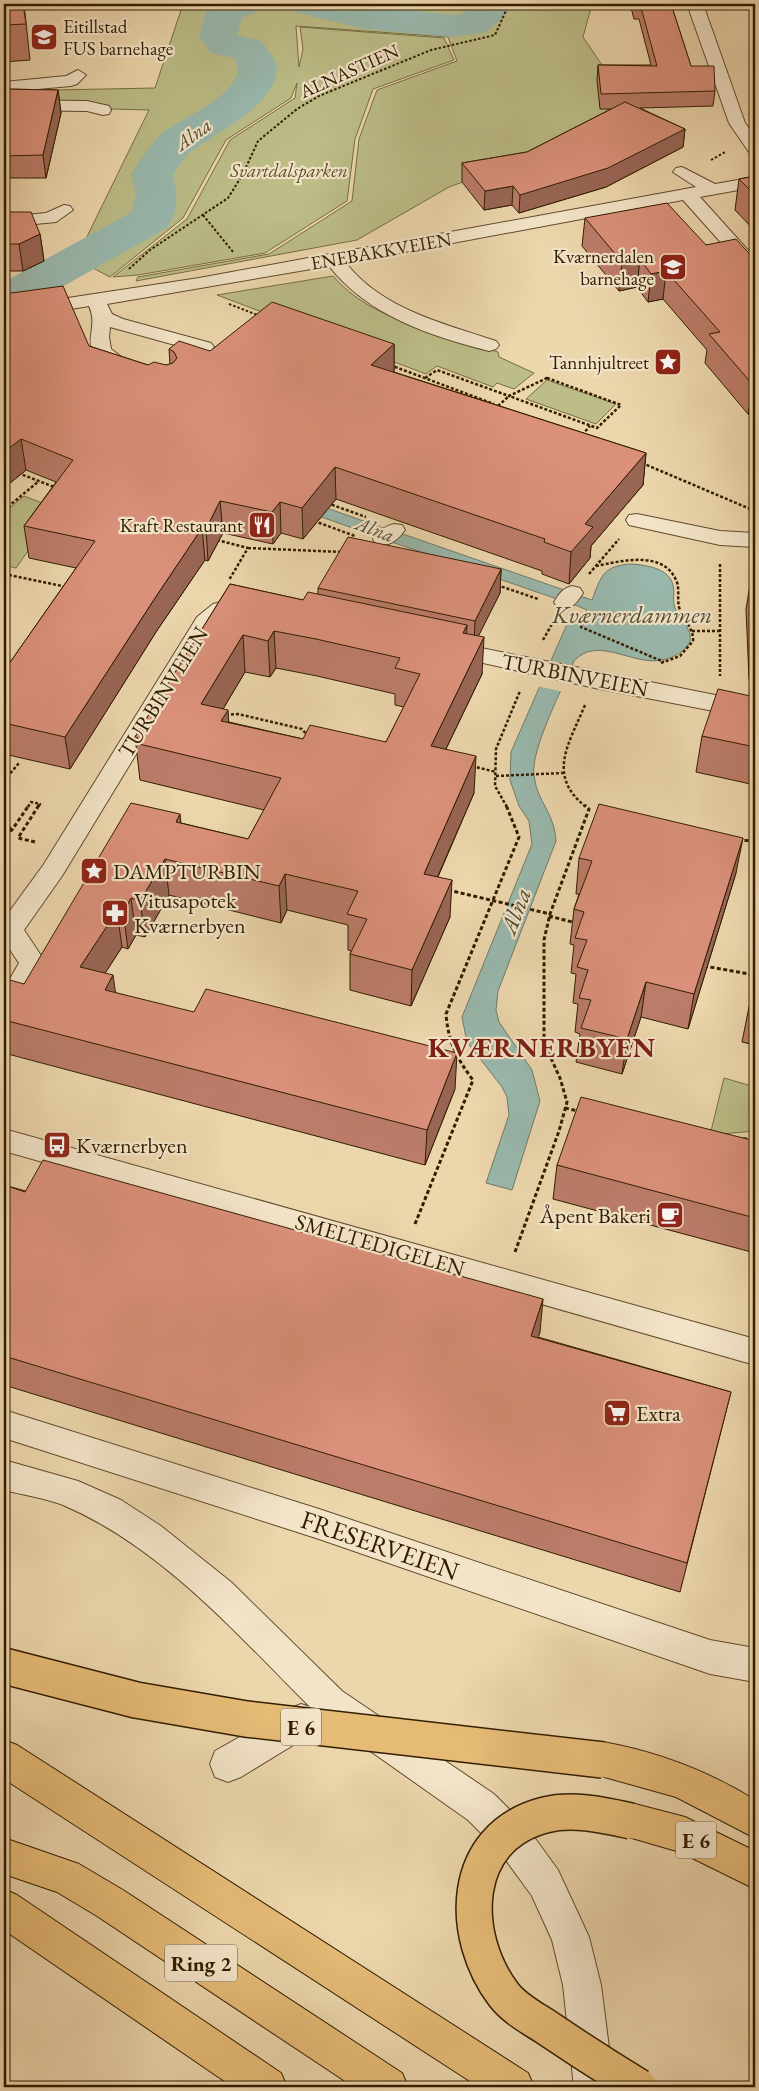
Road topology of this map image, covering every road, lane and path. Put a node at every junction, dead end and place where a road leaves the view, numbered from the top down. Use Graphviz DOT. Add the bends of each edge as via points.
graph roads {
  1 [pos="509,4"];
  2 [pos="694,4"];
  3 [pos="78,74"];
  4 [pos="4,86"];
  5 [pos="4,105"];
  6 [pos="103,110"];
  7 [pos="752,139"];
  8 [pos="682,172"];
  9 [pos="755,182"];
  10 [pos="714,190"];
  11 [pos="688,195"];
  12 [pos="64,210"];
  13 [pos="203,216"];
  14 [pos="4,222"];
  15 [pos="238,259"];
  16 [pos="334,260"];
  17 [pos="755,269"];
  18 [pos="199,284"];
  19 [pos="116,297"];
  20 [pos="100,309"];
  21 [pos="15,311"];
  22 [pos="264,317"];
  23 [pos="489,345"];
  24 [pos="204,347"];
  25 [pos="386,363"];
  26 [pos="395,367"];
  27 [pos="393,372"];
  28 [pos="425,378"];
  29 [pos="151,380"];
  30 [pos="510,396"];
  31 [pos="498,406"];
  32 [pos="508,410"];
  33 [pos="590,426"];
  34 [pos="588,441"];
  35 [pos="634,459"];
  36 [pos="13,471"];
  37 [pos="39,481"];
  38 [pos="65,491"];
  39 [pos="324,502"];
  40 [pos="4,510"];
  41 [pos="755,512"];
  42 [pos="308,519"];
  43 [pos="630,527"];
  44 [pos="720,538"];
  45 [pos="209,539"];
  46 [pos="755,540"];
  47 [pos="248,548"];
  48 [pos="345,552"];
  49 [pos="596,566"];
  50 [pos="4,574"];
  51 [pos="490,583"];
  52 [pos="70,587"];
  53 [pos="564,602"];
  54 [pos="225,606"];
  55 [pos="265,610"];
  56 [pos="692,631"];
  57 [pos="720,631"];
  58 [pos="420,643"];
  59 [pos="665,662"];
  60 [pos="655,663"];
  61 [pos="536,668"];
  62 [pos="711,676"];
  63 [pos="587,701"];
  64 [pos="755,711"];
  65 [pos="218,716"];
  66 [pos="316,737"];
  67 [pos="18,763"];
  68 [pos="465,764"];
  69 [pos="496,772"];
  70 [pos="563,774"];
  71 [pos="496,776"];
  72 [pos="4,780"];
  73 [pos="4,822"];
  74 [pos="12,830"];
  75 [pos="4,834"];
  76 [pos="755,840"];
  77 [pos="736,841"];
  78 [pos="35,842"];
  79 [pos="439,888"];
  80 [pos="492,900"];
  81 [pos="549,915"];
  82 [pos="577,923"];
  83 [pos="7,932"];
  84 [pos="701,965"];
  85 [pos="755,974"];
  86 [pos="4,1011"];
  87 [pos="565,1108"];
  88 [pos="583,1113"];
  89 [pos="755,1138"];
  90 [pos="737,1139"];
  91 [pos="4,1140"];
  92 [pos="413,1230"];
  93 [pos="513,1258"];
  94 [pos="755,1352"];
  95 [pos="4,1424"];
  96 [pos="4,1475"];
  97 [pos="755,1665"];
  98 [pos="4,1666"];
  99 [pos="330,1703"];
  100 [pos="4,1758"];
  101 [pos="228,1764"];
  102 [pos="755,1820"];
  103 [pos="4,1856"];
  104 [pos="755,1871"];
  105 [pos="4,1908"];
  106 [pos="267,2087"];
  107 [pos="388,2087"];
  108 [pos="514,2087"];
  109 [pos="594,2087"];
  110 [pos="640,2087"];
  1 -- 13 [label="path, ALNASTIEN" via="495,35 431,50 319,96 297,109 258,141 228,198"];
  2 -- 7 [label="street" via="718,91 737,123"];
  3 -- 4 [label="street" via="71,81"];
  5 -- 6 [label="street" via="86,106"];
  8 -- 10 [label="street"];
  9 -- 10 [label="street, ENEBAKKVEIEN"];
  10 -- 11 [label="street, ENEBAKKVEIEN"];
  11 -- 16 [label="street, ENEBAKKVEIEN"];
  11 -- 17 [label="street"];
  12 -- 14 [label="street" via="50,218"];
  13 -- 15 [label="path"];
  13 -- 19 [label="path, ALNASTIEN" via="150,250 123,274 115,288"];
  16 -- 18 [label="street, ENEBAKKVEIEN"];
  16 -- 23 [label="street" via="356,286 387,307"];
  18 -- 19 [label="street, ENEBAKKVEIEN"];
  18 -- 22 [label="path" via="203,294"];
  19 -- 20 [label="street, ENEBAKKVEIEN"];
  20 -- 21 [label="street, ENEBAKKVEIEN"];
  20 -- 24 [label="street" via="116,323"];
  20 -- 29 [label="street" via="98,347 115,363"];
  25 -- 26 [label="path"];
  26 -- 27 [label="path"];
  26 -- 28 [label="path"];
  28 -- 30 [label="path" via="437,370"];
  28 -- 31 [label="path"];
  30 -- 31 [label="path"];
  30 -- 33 [label="path"];
  30 -- 33 [label="path" via="547,378 621,405 597,428"];
  31 -- 32 [label="path"];
  33 -- 34 [label="path" via="579,437"];
  35 -- 41 [label="path"];
  36 -- 37 [label="path"];
  37 -- 38 [label="path"];
  37 -- 40 [label="path"];
  39 -- 42 [label="path" via="396,528 380,536"];
  43 -- 44 [label="street"];
  43 -- 49 [label="path"];
  44 -- 46 [label="street"];
  44 -- 57 [label="path"];
  45 -- 47 [label="path"];
  47 -- 48 [label="path"];
  47 -- 54 [label="path" via="225,587"];
  49 -- 53 [label="path"];
  49 -- 56 [label="path" via="635,560 665,568 676,580 678,605"];
  50 -- 52 [label="path"];
  51 -- 53 [label="path"];
  53 -- 59 [label="path" via="587,616 581,627"];
  53 -- 61 [label="path"];
  54 -- 55 [label="street, TURBINVEIEN"];
  54 -- 83 [label="street, TURBINVEIEN" via="205,622 53,870"];
  56 -- 57 [label="path"];
  56 -- 59 [label="path" via="689,649 682,656"];
  57 -- 62 [label="path" via="720,676"];
  58 -- 61 [label="street, TURBINVEIEN"];
  59 -- 60 [label="path"];
  61 -- 64 [label="street, TURBINVEIEN"];
  61 -- 69 [label="path" via="496,749"];
  63 -- 70 [label="path" via="571,740"];
  65 -- 66 [label="path" via="238,714 302,729 306,735"];
  67 -- 72 [label="path"];
  68 -- 69 [label="path"];
  69 -- 71 [label="path"];
  70 -- 71 [label="path"];
  70 -- 81 [label="path" via="570,793 589,809"];
  71 -- 80 [label="path" via="495,786 512,816 519,837"];
  73 -- 74 [label="path"];
  74 -- 75 [label="path"];
  74 -- 78 [label="path" via="31,802 40,804 18,838"];
  76 -- 77 [label="path"];
  79 -- 80 [label="path"];
  80 -- 81 [label="path"];
  80 -- 92 [label="path" via="446,1014 446,1035 455,1057 473,1080"];
  81 -- 82 [label="path"];
  81 -- 87 [label="path" via="544,940 543,1035 560,1078 567,1102"];
  83 -- 86 [label="street, TURBINVEIEN" via="33,963"];
  84 -- 85 [label="path"];
  87 -- 88 [label="path"];
  87 -- 93 [label="path"];
  89 -- 90 [label="path"];
  91 -- 94 [label="street, SMELTEDIGELEN"];
  95 -- 97 [label="street, FRESERVEIEN" via="328,1527 710,1656"];
  96 -- 99 [label="street" via="66,1491 109,1511 149,1537 219,1593"];
  98 -- 102 [label="main road, E 6, bridge" via="136,1700 246,1719 636,1765 668,1774 717,1797"];
  99 -- 101 [label="street"];
  99 -- 109 [label="street" via="481,1807 513,1839 545,1883 570,1937 582,1985"];
  100 -- 108 [label="main road"];
  103 -- 107 [label="main road, Ring 2" via="66,1877 110,1903"];
  104 -- 110 [label="main road, E 6, bridge" via="685,1835 631,1821 573,1812 542,1816 524,1823 503,1838 485,1860 475,1883 471,1913 486,1971 505,1997 563,2040"];
  105 -- 106 [label="main road"];
}
